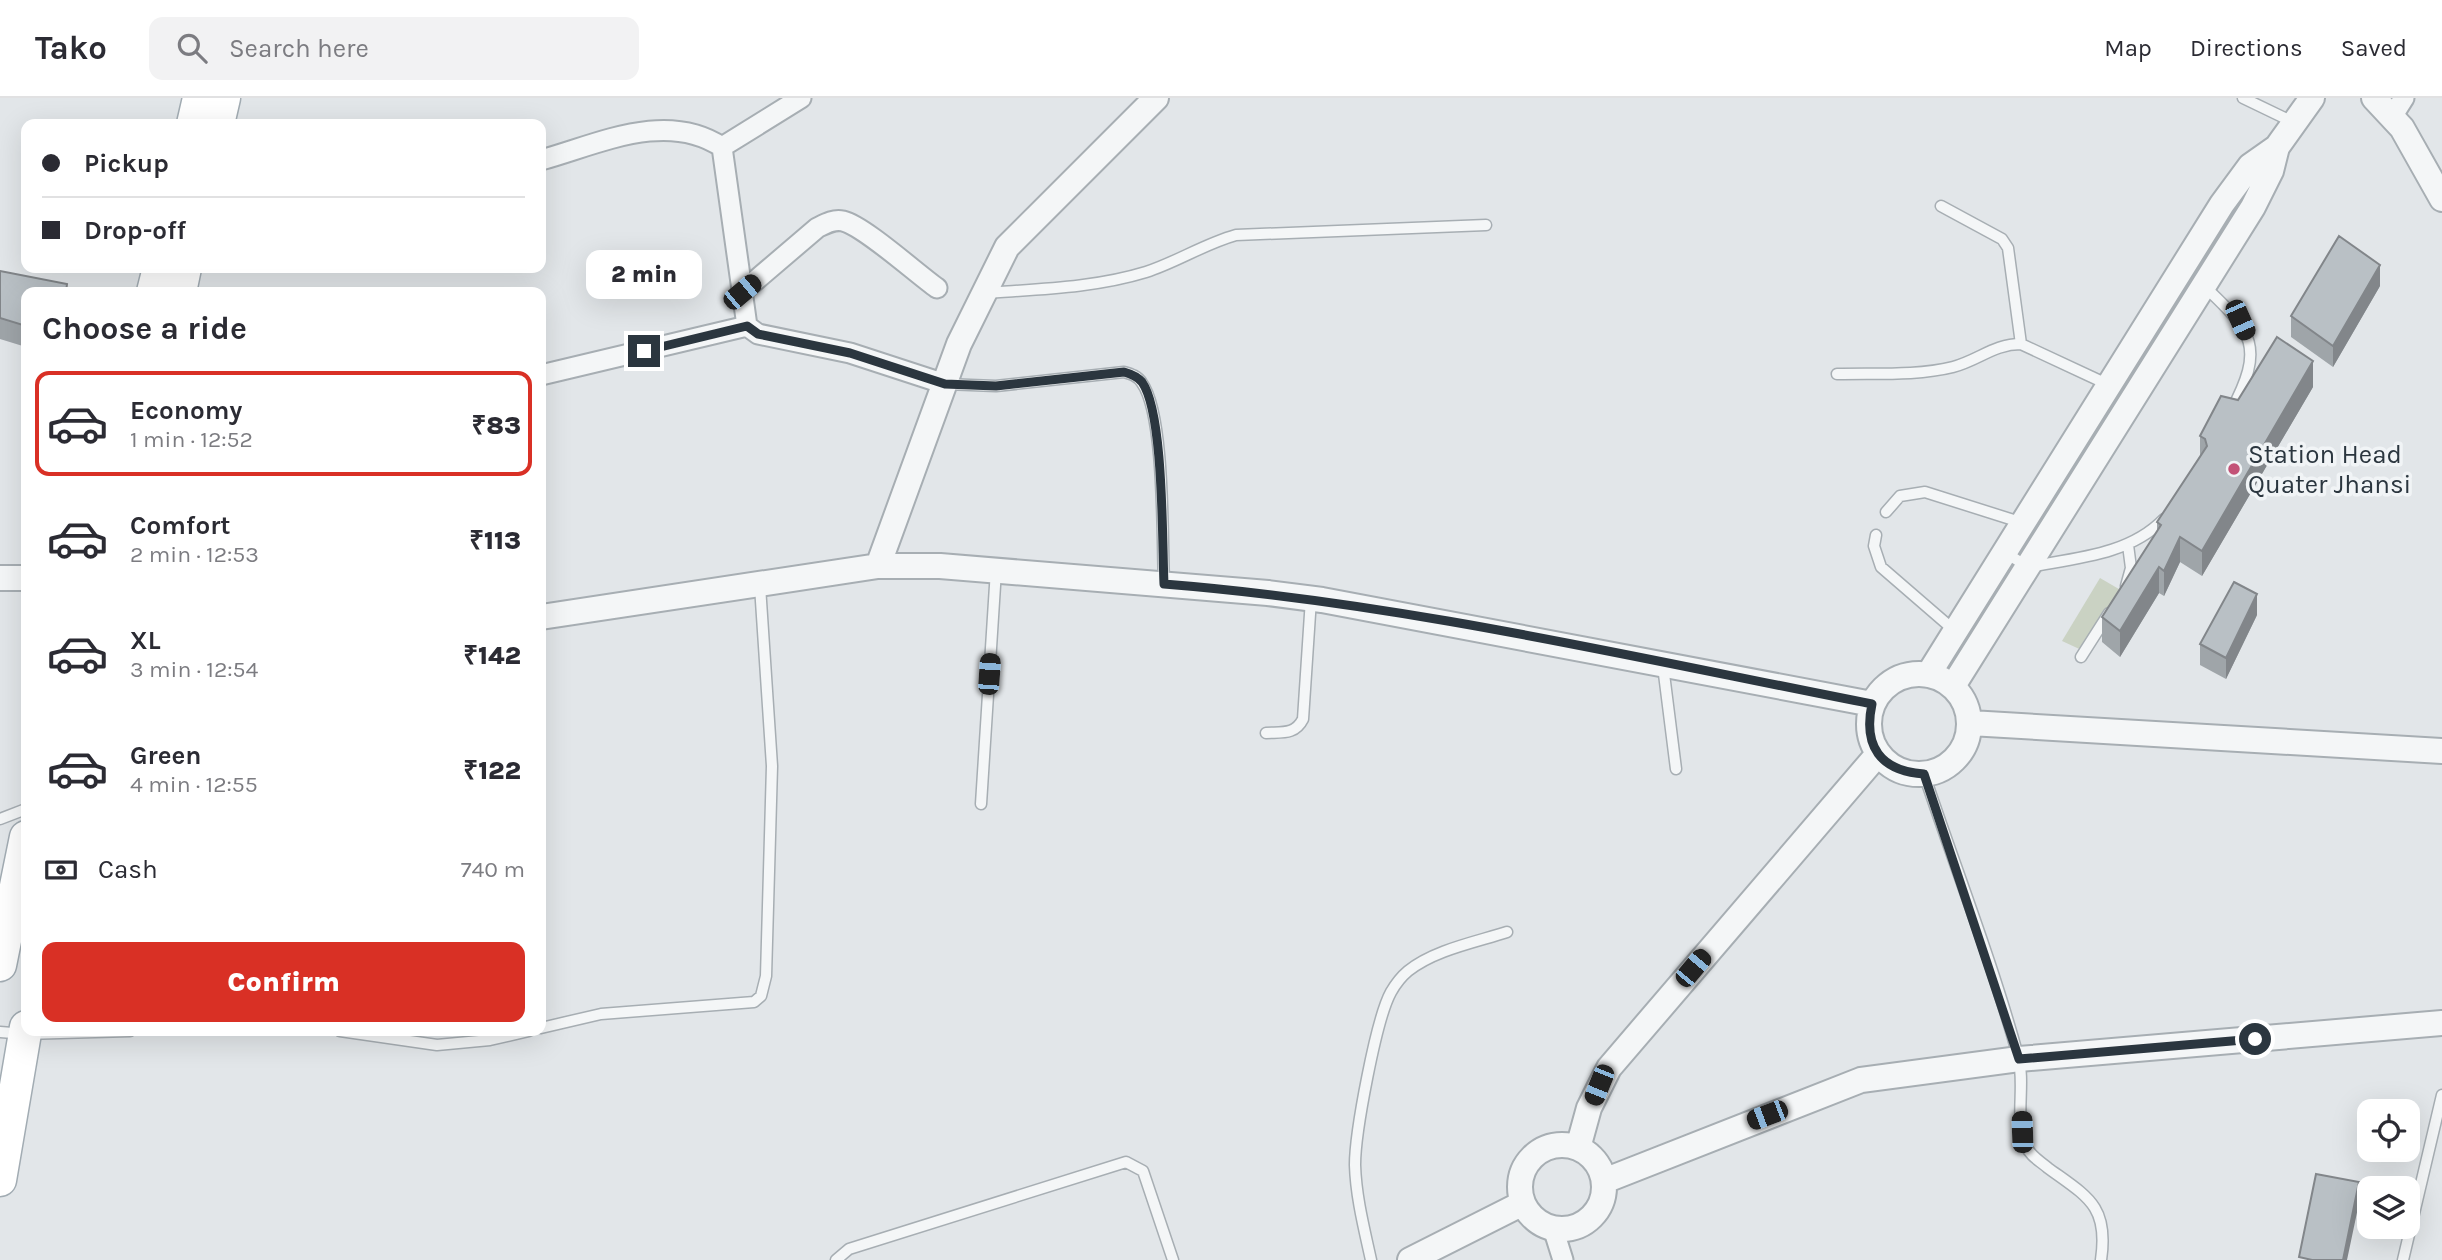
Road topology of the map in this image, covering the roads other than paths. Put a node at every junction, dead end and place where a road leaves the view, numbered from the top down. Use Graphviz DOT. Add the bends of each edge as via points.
graph roads {
  1 [pos="199,98"];
  2 [pos="224,98"];
  3 [pos="801,98"];
  4 [pos="1156,98"];
  5 [pos="2244,98"];
  6 [pos="2312,98"];
  7 [pos="2374,98"];
  8 [pos="2398,107"];
  9 [pos="194,119"];
  10 [pos="219,119"];
  11 [pos="2294,123"];
  12 [pos="722,147"];
  13 [pos="2277,147"];
  14 [pos="546,159"];
  15 [pos="2442,199"];
  16 [pos="1941,206"];
  17 [pos="1486,225"];
  18 [pos="2204,286"];
  19 [pos="937,288"];
  20 [pos="742,292"];
  21 [pos="984,293"];
  22 [pos="747,326"];
  23 [pos="2021,344"];
  24 [pos="546,374"];
  25 [pos="1837,374"];
  26 [pos="945,384"];
  27 [pos="2109,385"];
  28 [pos="2227,417"];
  29 [pos="2171,508"];
  30 [pos="1886,512"];
  31 [pos="2024,523"];
  32 [pos="1876,535"];
  33 [pos="2127,545"];
  34 [pos="2005,552"];
  35 [pos="878,566"];
  36 [pos="2028,567"];
  37 [pos="996,570"];
  38 [pos="0,578"];
  39 [pos="21,578"];
  40 [pos="1164,584"];
  41 [pos="760,585"];
  42 [pos="1311,598"];
  43 [pos="546,616"];
  44 [pos="1955,631"];
  45 [pos="2081,657"];
  46 [pos="1662,662"];
  47 [pos="1928,675"];
  48 [pos="1953,686"];
  49 [pos="1872,704"];
  50 [pos="1970,723"];
  51 [pos="1266,733"];
  52 [pos="2442,751"];
  53 [pos="1878,754"];
  54 [pos="1676,769"];
  55 [pos="1924,774"];
  56 [pos="981,804"];
  57 [pos="21,811"];
  58 [pos="0,819"];
  59 [pos="21,862"];
  60 [pos="1507,932"];
  61 [pos="0,965"];
  62 [pos="2442,1023"];
  63 [pos="546,1027"];
  64 [pos="31,1036"];
  65 [pos="375,1036"];
  66 [pos="507,1036"];
  67 [pos="2019,1059"];
  68 [pos="2442,1095"];
  69 [pos="1578,1148"];
  70 [pos="0,1180"];
  71 [pos="1604,1181"];
  72 [pos="1523,1203"];
  73 [pos="1553,1228"];
  74 [pos="2405,1259"];
  75 [pos="836,1260"];
  76 [pos="1173,1260"];
  77 [pos="1371,1260"];
  78 [pos="1410,1260"];
  79 [pos="1563,1260"];
  80 [pos="2101,1260"];
  1 -- 9 [label="main road"];
  2 -- 10 [label="main road"];
  3 -- 12 [label="street"];
  4 -- 21 [label="street" via="1007,247"];
  5 -- 11 [label="lane"];
  6 -- 11 [label="street"];
  7 -- 8 [label="street"];
  8 -- 15 [label="street" via="2402,128"];
  11 -- 13 [label="street"];
  12 -- 14 [label="street" via="696,133 657,128"];
  12 -- 20 [label="street"];
  13 -- 18 [label="street" via="2253,207"];
  13 -- 27 [label="street" via="2238,180"];
  16 -- 23 [label="lane" via="2002,239 2008,248"];
  17 -- 21 [label="lane" via="1236,235 1148,271 1103,283"];
  18 -- 28 [label="lane" via="2240,320 2250,353 2244,386"];
  18 -- 36 [label="street"];
  19 -- 20 [label="street" via="859,229 844,221 830,221"];
  20 -- 22 [label="street"];
  21 -- 26 [label="street"];
  22 -- 24 [label="street"];
  22 -- 26 [label="street" via="758,334 850,353"];
  23 -- 25 [label="lane" via="2005,344 1935,370"];
  23 -- 27 [label="lane"];
  26 -- 35 [label="street"];
  26 -- 40 [label="lane" via="996,386 1124,372 1143,383 1157,437"];
  27 -- 31 [label="street"];
  29 -- 33 [label="lane" via="2149,534"];
  30 -- 31 [label="lane" via="1900,496 1925,492"];
  31 -- 34 [label="street"];
  32 -- 44 [label="lane" via="1874,546 1881,567"];
  33 -- 36 [label="lane"];
  33 -- 45 [label="lane" via="2129,579"];
  34 -- 36 [label="lane"];
  34 -- 44 [label="street"];
  35 -- 37 [label="street"];
  35 -- 41 [label="street"];
  36 -- 48 [label="street"];
  37 -- 40 [label="street"];
  37 -- 56 [label="lane"];
  38 -- 39 [label="street"];
  40 -- 42 [label="street"];
  41 -- 43 [label="street"];
  41 -- 63 [label="lane" via="772,766 766,976 761,996 754,1002 601,1014"];
  42 -- 46 [label="street"];
  42 -- 51 [label="lane" via="1303,719 1291,732"];
  44 -- 47 [label="street"];
  46 -- 49 [label="street"];
  46 -- 54 [label="lane"];
  47 -- 48 [label="street"];
  47 -- 49 [label="street" via="1889,682"];
  48 -- 50 [label="street"];
  49 -- 53 [label="street" via="1868,723"];
  50 -- 52 [label="street"];
  50 -- 55 [label="street" via="1955,759"];
  53 -- 55 [label="street" via="1907,773"];
  53 -- 69 [label="street" via="1609,1068"];
  55 -- 67 [label="lane"];
  57 -- 58 [label="lane"];
  59 -- 61 [label="main road"];
  60 -- 77 [label="lane" via="1426,960 1391,991 1359,1124 1355,1162 1357,1196"];
  62 -- 67 [label="street"];
  64 -- 70 [label="main road"];
  65 -- 66 [label="lane" via="437,1045"];
  67 -- 71 [label="street" via="1861,1080"];
  67 -- 80 [label="lane" via="2026,1148 2098,1209 2103,1225"];
  68 -- 74 [label="lane"];
  69 -- 71 [label="street" via="1591,1156"];
  69 -- 72 [label="street" via="1564,1145 1537,1153 1521,1176"];
  71 -- 73 [label="street" via="1599,1208 1591,1218 1566,1229"];
  72 -- 73 [label="street" via="1540,1223"];
  72 -- 78 [label="street"];
  73 -- 79 [label="street"];
  75 -- 76 [label="lane" via="849,1249 1126,1162 1143,1171"];
}
